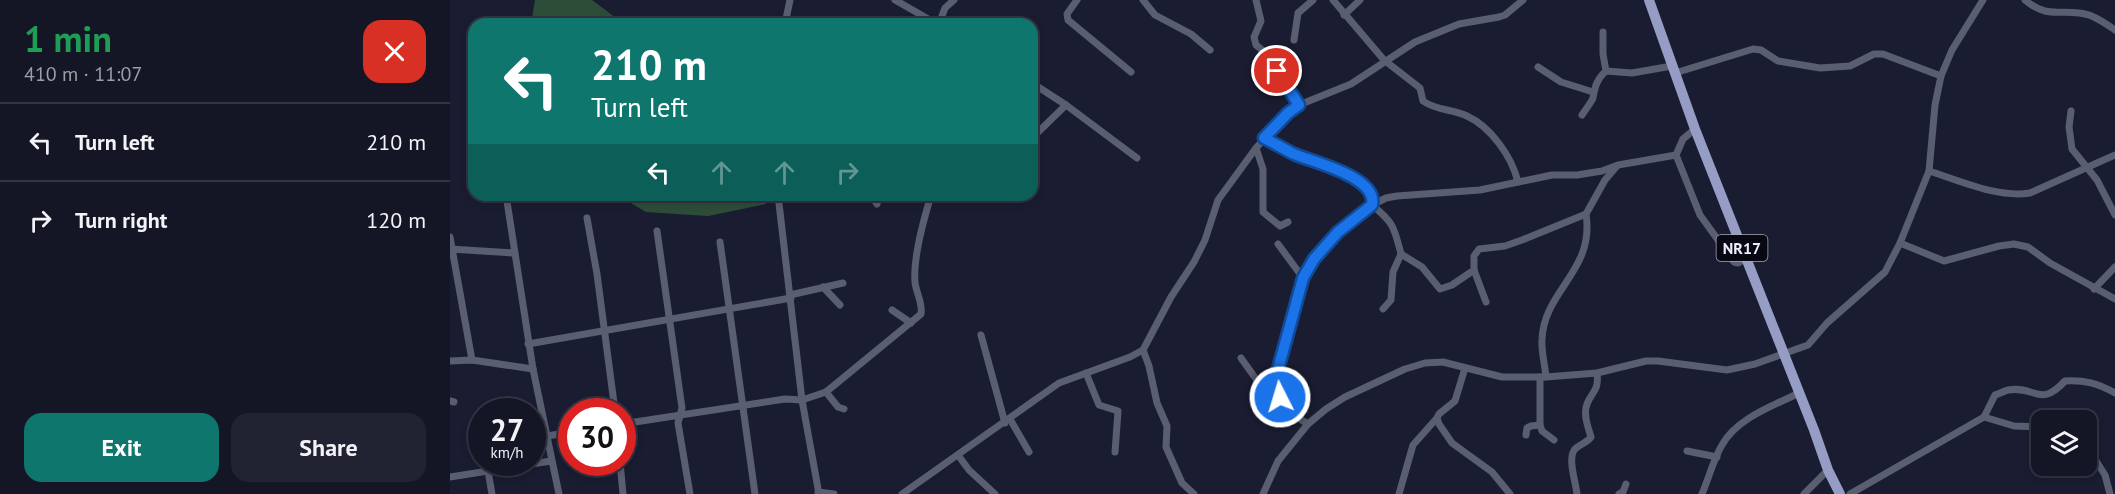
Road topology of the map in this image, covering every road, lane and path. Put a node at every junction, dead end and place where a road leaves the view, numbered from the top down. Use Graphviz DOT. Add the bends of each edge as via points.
graph roads {
  1 [pos="790,0"];
  2 [pos="895,0"];
  3 [pos="954,0"];
  4 [pos="1077,0"];
  5 [pos="1143,0"];
  6 [pos="1256,0"];
  7 [pos="1313,0"];
  8 [pos="1334,0"];
  9 [pos="1360,0"];
  10 [pos="1522,0"];
  11 [pos="1648,0"];
  12 [pos="1983,0"];
  13 [pos="2025,0"];
  14 [pos="1344,15"];
  15 [pos="786,18"];
  16 [pos="927,18"];
  17 [pos="941,18"];
  18 [pos="2115,30"];
  19 [pos="1604,32"];
  20 [pos="1294,40"];
  21 [pos="1210,50"];
  22 [pos="1384,60"];
  23 [pos="1538,67"];
  24 [pos="1673,70"];
  25 [pos="1606,71"];
  26 [pos="1131,72"];
  27 [pos="1941,76"];
  28 [pos="1038,87"];
  29 [pos="1593,92"];
  30 [pos="1065,105"];
  31 [pos="1299,105"];
  32 [pos="2071,111"];
  33 [pos="1582,115"];
  34 [pos="1695,129"];
  35 [pos="1038,132"];
  36 [pos="1264,138"];
  37 [pos="1256,148"];
  38 [pos="1676,155"];
  39 [pos="2115,155"];
  40 [pos="1137,158"];
  41 [pos="1618,165"];
  42 [pos="2087,167"];
  43 [pos="1929,171"];
  44 [pos="1518,182"];
  45 [pos="507,201"];
  46 [pos="779,201"];
  47 [pos="875,201"];
  48 [pos="929,201"];
  49 [pos="877,204"];
  50 [pos="1372,205"];
  51 [pos="1586,214"];
  52 [pos="2115,215"];
  53 [pos="587,218"];
  54 [pos="1288,222"];
  55 [pos="657,231"];
  56 [pos="450,237"];
  57 [pos="720,242"];
  58 [pos="1899,243"];
  59 [pos="1278,244"];
  60 [pos="451,249"];
  61 [pos="514,253"];
  62 [pos="1401,254"];
  63 [pos="1746,258"];
  64 [pos="2115,267"];
  65 [pos="1474,270"];
  66 [pos="1303,278"];
  67 [pos="843,283"];
  68 [pos="823,287"];
  69 [pos="2094,289"];
  70 [pos="791,296"];
  71 [pos="2115,299"];
  72 [pos="1486,302"];
  73 [pos="840,305"];
  74 [pos="729,309"];
  75 [pos="1383,309"];
  76 [pos="892,310"];
  77 [pos="669,319"];
  78 [pos="911,323"];
  79 [pos="606,331"];
  80 [pos="981,335"];
  81 [pos="528,344"];
  82 [pos="1143,350"];
  83 [pos="1783,355"];
  84 [pos="1241,358"];
  85 [pos="472,360"];
  86 [pos="450,361"];
  87 [pos="1465,368"];
  88 [pos="532,369"];
  89 [pos="1086,373"];
  90 [pos="1597,373"];
  91 [pos="1543,377"];
  92 [pos="1274,384"];
  93 [pos="826,392"];
  94 [pos="1799,393"];
  95 [pos="2115,393"];
  96 [pos="614,398"];
  97 [pos="802,400"];
  98 [pos="742,406"];
  99 [pos="844,409"];
  100 [pos="680,416"];
  101 [pos="1984,417"];
  102 [pos="1437,418"];
  103 [pos="1007,421"];
  104 [pos="636,422"];
  105 [pos="1308,424"];
  106 [pos="1540,425"];
  107 [pos="2031,427"];
  108 [pos="558,434"];
  109 [pos="1526,435"];
  110 [pos="547,436"];
  111 [pos="1554,440"];
  112 [pos="1687,451"];
  113 [pos="1029,452"];
  114 [pos="1115,452"];
  115 [pos="958,455"];
  116 [pos="1717,457"];
  117 [pos="551,461"];
  118 [pos="546,462"];
  119 [pos="2097,462"];
  120 [pos="1828,470"];
  121 [pos="468,474"];
  122 [pos="489,476"];
  123 [pos="621,476"];
  124 [pos="450,477"];
  125 [pos="1626,484"];
  126 [pos="819,493"];
  127 [pos="492,494"];
  128 [pos="559,494"];
  129 [pos="623,494"];
  130 [pos="690,494"];
  131 [pos="755,494"];
  132 [pos="834,494"];
  133 [pos="902,494"];
  134 [pos="995,494"];
  135 [pos="1194,494"];
  136 [pos="1263,494"];
  137 [pos="1399,494"];
  138 [pos="1510,494"];
  139 [pos="1577,494"];
  140 [pos="1619,494"];
  141 [pos="1702,494"];
  142 [pos="1804,494"];
  143 [pos="1840,494"];
  144 [pos="1850,494"];
  145 [pos="2110,494"];
  1 -- 15 [label="street"];
  2 -- 16 [label="street"];
  3 -- 17 [label="street"];
  4 -- 26 [label="street" via="1067,14 1068,20"];
  5 -- 21 [label="street" via="1155,15 1191,34"];
  6 -- 31 [label="street" via="1261,21 1254,37 1256,45 1267,54"];
  7 -- 20 [label="street" via="1298,13"];
  8 -- 14 [label="street"];
  9 -- 14 [label="street"];
  10 -- 22 [label="street" via="1505,15 1444,29"];
  11 -- 24 [label="main road, NR17"];
  12 -- 27 [label="street"];
  13 -- 18 [label="street" via="2035,9 2084,13"];
  14 -- 22 [label="street"];
  19 -- 25 [label="street"];
  22 -- 31 [label="street" via="1351,84"];
  22 -- 44 [label="street" via="1420,88 1423,101 1467,116 1479,125 1503,147"];
  23 -- 29 [label="street" via="1561,82"];
  24 -- 25 [label="street" via="1632,74"];
  24 -- 27 [label="street" via="1754,49 1778,62 1820,68 1850,66 1874,54 1883,54"];
  24 -- 34 [label="main road, NR17"];
  25 -- 29 [label="street"];
  27 -- 43 [label="street"];
  28 -- 30 [label="street"];
  29 -- 33 [label="street" via="1593,99"];
  30 -- 35 [label="street"];
  30 -- 40 [label="street"];
  31 -- 36 [label="street"];
  32 -- 42 [label="street" via="2072,149"];
  34 -- 38 [label="street" via="1683,139"];
  34 -- 63 [label="main road, NR17"];
  36 -- 37 [label="street"];
  36 -- 50 [label="street" via="1353,178 1369,188 1374,199"];
  37 -- 54 [label="street" via="1263,169 1263,212 1280,226"];
  37 -- 82 [label="street" via="1218,200 1194,262"];
  38 -- 41 [label="street"];
  38 -- 63 [label="street" via="1700,215 1734,262"];
  39 -- 42 [label="street"];
  41 -- 44 [label="street" via="1602,171"];
  41 -- 51 [label="street"];
  42 -- 43 [label="street" via="2039,189 2015,195"];
  42 -- 52 [label="street"];
  43 -- 58 [label="street"];
  44 -- 50 [label="street" via="1480,190 1397,196"];
  45 -- 61 [label="street"];
  46 -- 70 [label="street"];
  47 -- 49 [label="street"];
  48 -- 78 [label="street" via="915,269 922,308"];
  50 -- 62 [label="street" via="1394,226"];
  50 -- 66 [label="street" via="1324,246"];
  51 -- 65 [label="street" via="1514,243 1479,249 1474,256"];
  51 -- 91 [label="street" via="1588,228 1581,259 1557,297 1542,339"];
  53 -- 79 [label="street"];
  55 -- 77 [label="street"];
  56 -- 60 [label="street"];
  57 -- 74 [label="street"];
  58 -- 69 [label="street" via="1944,261 1999,246 2028,247"];
  58 -- 83 [label="street" via="1885,272 1808,345"];
  59 -- 66 [label="street"];
  60 -- 61 [label="street"];
  60 -- 85 [label="street"];
  61 -- 81 [label="street"];
  62 -- 65 [label="street" via="1422,267 1440,289"];
  62 -- 75 [label="street" via="1393,272 1390,300"];
  63 -- 83 [label="main road, NR17"];
  64 -- 69 [label="street"];
  65 -- 72 [label="street"];
  66 -- 92 [label="street"];
  67 -- 68 [label="street"];
  68 -- 70 [label="street"];
  68 -- 73 [label="street"];
  69 -- 71 [label="street"];
  70 -- 74 [label="street"];
  70 -- 97 [label="street"];
  74 -- 77 [label="street"];
  74 -- 98 [label="street"];
  76 -- 78 [label="street"];
  77 -- 79 [label="street"];
  77 -- 100 [label="street"];
  78 -- 93 [label="street"];
  79 -- 81 [label="street"];
  79 -- 96 [label="street"];
  80 -- 103 [label="street"];
  81 -- 88 [label="street"];
  82 -- 89 [label="street"];
  82 -- 135 [label="street" via="1167,426 1166,447 1182,483"];
  83 -- 90 [label="street" via="1727,370 1646,361"];
  83 -- 94 [label="main road, NR17"];
  84 -- 92 [label="street" via="1256,379"];
  85 -- 86 [label="street"];
  85 -- 88 [label="street"];
  87 -- 91 [label="street" via="1502,377"];
  87 -- 102 [label="street" via="1455,401"];
  87 -- 105 [label="street" via="1443,362 1405,369 1345,397"];
  88 -- 110 [label="street"];
  89 -- 103 [label="street" via="1059,384"];
  89 -- 114 [label="street" via="1099,405 1118,411"];
  90 -- 91 [label="street"];
  90 -- 139 [label="street" via="1599,384 1586,408 1591,437 1573,452"];
  91 -- 106 [label="street"];
  92 -- 105 [label="street" via="1287,411"];
  93 -- 97 [label="street"];
  93 -- 99 [label="street"];
  94 -- 116 [label="street" via="1734,429"];
  94 -- 120 [label="main road, NR17"];
  95 -- 101 [label="street" via="2078,380 2065,381 2055,392 2044,396 2009,390 1995,395"];
  97 -- 98 [label="street"];
  97 -- 126 [label="street"];
  98 -- 100 [label="street"];
  98 -- 131 [label="street"];
  100 -- 104 [label="street"];
  100 -- 130 [label="street"];
  101 -- 107 [label="street"];
  101 -- 144 [label="street"];
  102 -- 137 [label="street" via="1413,445"];
  102 -- 138 [label="street" via="1452,443 1492,472"];
  103 -- 113 [label="street"];
  103 -- 115 [label="street"];
  105 -- 136 [label="street" via="1278,461"];
  106 -- 109 [label="street" via="1527,428"];
  106 -- 111 [label="street"];
  108 -- 110 [label="street"];
  110 -- 117 [label="street"];
  112 -- 116 [label="street"];
  115 -- 133 [label="street"];
  115 -- 134 [label="street"];
  116 -- 141 [label="street"];
  117 -- 118 [label="street"];
  117 -- 128 [label="street"];
  119 -- 145 [label="street" via="2106,475"];
  120 -- 142 [label="street"];
  120 -- 143 [label="main road, NR17"];
  121 -- 124 [label="street"];
  122 -- 127 [label="street"];
  123 -- 129 [label="street"];
  125 -- 140 [label="street"];
  126 -- 132 [label="street"];
}
